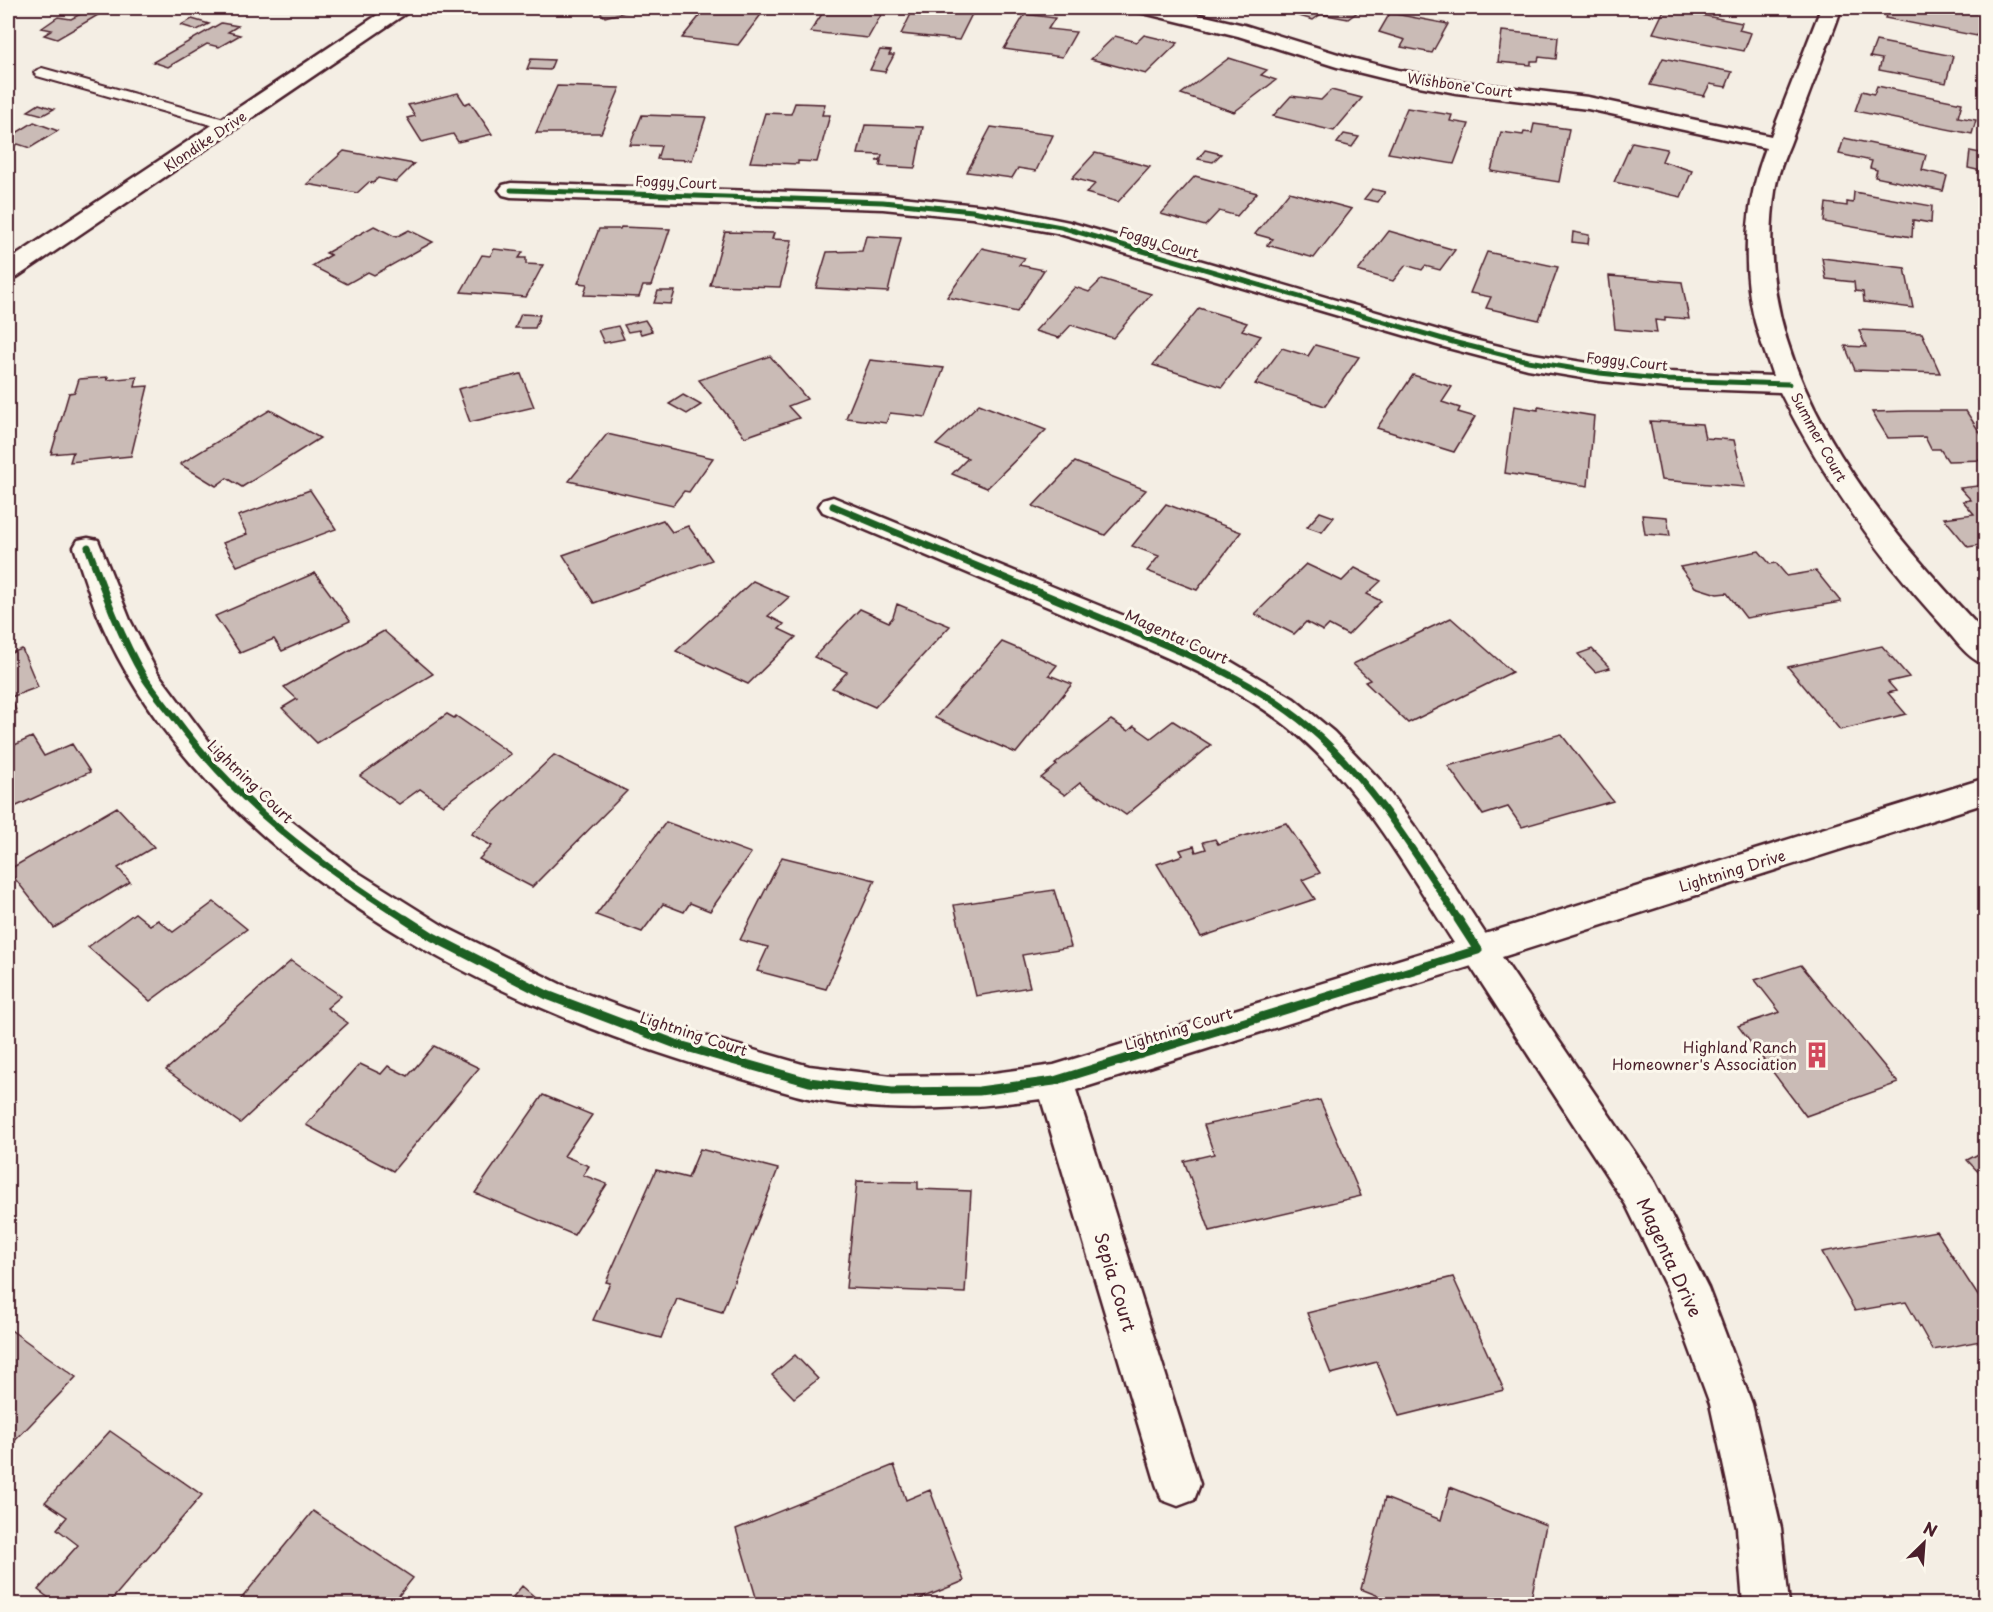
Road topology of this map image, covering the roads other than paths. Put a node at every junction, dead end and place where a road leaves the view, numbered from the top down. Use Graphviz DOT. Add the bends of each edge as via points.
graph roads {
  1 [pos="401,8"];
  2 [pos="1146,8"];
  3 [pos="1831,8"];
  4 [pos="42,73"];
  5 [pos="229,125"];
  6 [pos="1779,144"];
  7 [pos="511,190"];
  8 [pos="8,272"];
  9 [pos="1789,384"];
  10 [pos="832,506"];
  11 [pos="88,547"];
  12 [pos="1986,654"];
  13 [pos="1986,790"];
  14 [pos="1479,950"];
  15 [pos="1054,1081"];
  16 [pos="1178,1484"];
  17 [pos="1766,1605"];
  1 -- 5 [label="street, Klondike Drive"];
  2 -- 6 [label="street, Wishbone Court" via="1244,31 1398,76 1588,103"];
  3 -- 6 [label="street, Summer Court"];
  4 -- 5 [label="lane"];
  5 -- 8 [label="street, Klondike Drive"];
  6 -- 9 [label="street, Summer Court" via="1764,190 1758,238 1762,290"];
  7 -- 9 [label="street, Foggy Court" via="883,202 1004,214 1528,361 1600,374 1667,380"];
  9 -- 12 [label="street, Summer Court" via="1823,451 1864,514 1923,588"];
  10 -- 14 [label="street, Magenta Court" via="1209,663 1267,696 1322,738 1369,789"];
  11 -- 15 [label="street, Lightning Court" via="115,620 145,678 200,752 264,818 342,879 433,938 547,995 676,1044 809,1082 903,1092 978,1091"];
  13 -- 14 [label="street, Lightning Drive"];
  14 -- 15 [label="street, Lightning Court"];
  14 -- 17 [label="street, Magenta Drive" via="1640,1193 1688,1288 1731,1404 1759,1528"];
  15 -- 16 [label="street, Sepia Court"];
}
